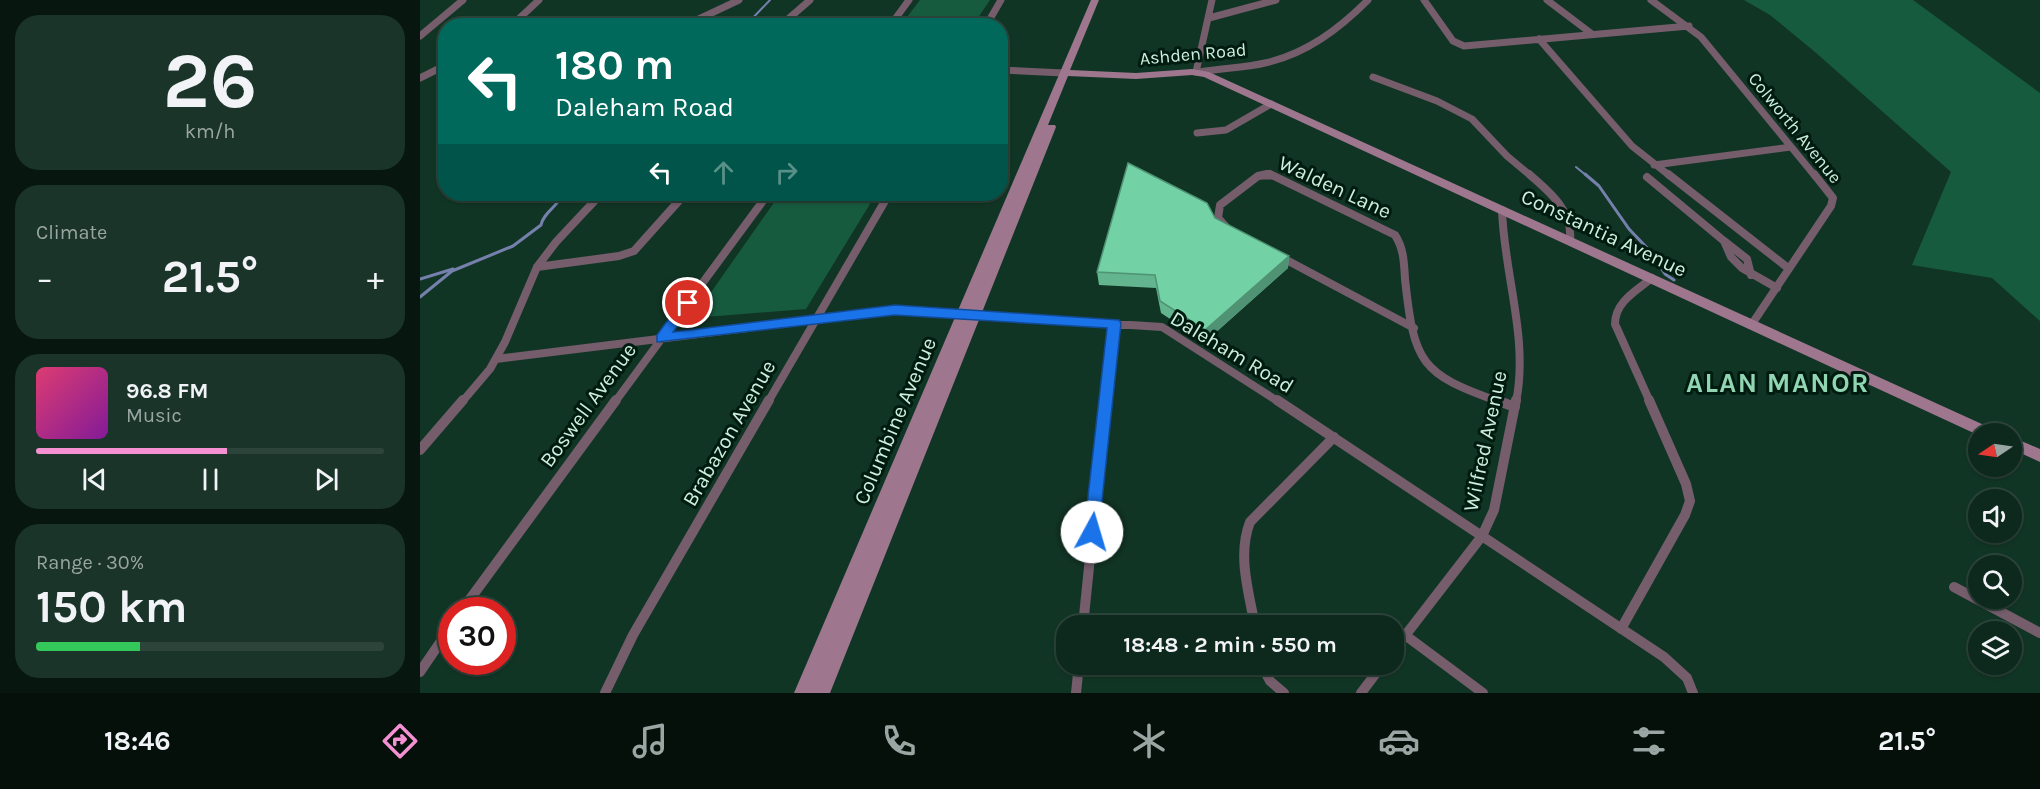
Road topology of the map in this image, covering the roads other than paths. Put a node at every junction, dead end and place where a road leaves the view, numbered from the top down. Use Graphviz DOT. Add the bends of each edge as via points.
graph roads {
  1 [pos="463,0"];
  2 [pos="539,0"];
  3 [pos="739,0"];
  4 [pos="810,0"];
  5 [pos="909,0"];
  6 [pos="1001,0"];
  7 [pos="1095,0"];
  8 [pos="1103,0"];
  9 [pos="1212,0"];
  10 [pos="1276,0"];
  11 [pos="1368,0"];
  12 [pos="1425,0"];
  13 [pos="1547,0"];
  14 [pos="1651,0"];
  15 [pos="1093,16"];
  16 [pos="441,18"];
  17 [pos="520,18"];
  18 [pos="701,18"];
  19 [pos="789,18"];
  20 [pos="896,18"];
  21 [pos="991,18"];
  22 [pos="1209,18"];
  23 [pos="438,21"];
  24 [pos="1689,26"];
  25 [pos="428,29"];
  26 [pos="420,30"];
  27 [pos="1592,34"];
  28 [pos="420,36"];
  29 [pos="1539,39"];
  30 [pos="438,69"];
  31 [pos="1008,70"];
  32 [pos="1198,72"];
  33 [pos="1069,73"];
  34 [pos="1373,77"];
  35 [pos="420,78"];
  36 [pos="1271,104"];
  37 [pos="1197,133"];
  38 [pos="1791,147"];
  39 [pos="1654,165"];
  40 [pos="1647,177"];
  41 [pos="595,201"];
  42 [pos="679,201"];
  43 [pos="763,201"];
  44 [pos="885,201"];
  45 [pos="1502,210"];
  46 [pos="1240,235"];
  47 [pos="1570,240"];
  48 [pos="1270,251"];
  49 [pos="537,267"];
  50 [pos="1788,268"];
  51 [pos="1652,278"];
  52 [pos="1777,288"];
  53 [pos="969,314"];
  54 [pos="817,319"];
  55 [pos="1114,323"];
  56 [pos="1752,324"];
  57 [pos="1414,328"];
  58 [pos="662,339"];
  59 [pos="496,359"];
  60 [pos="1515,407"];
  61 [pos="1968,424"];
  62 [pos="1334,437"];
  63 [pos="2022,448"];
  64 [pos="420,450"];
  65 [pos="2040,456"];
  66 [pos="1482,536"];
  67 [pos="1954,587"];
  68 [pos="472,597"];
  69 [pos="1084,615"];
  70 [pos="1254,615"];
  71 [pos="1621,629"];
  72 [pos="2040,633"];
  73 [pos="1405,635"];
  74 [pos="438,646"];
  75 [pos="826,660"];
  76 [pos="420,672"];
  77 [pos="1078,675"];
  78 [pos="1267,675"];
  79 [pos="1375,675"];
  80 [pos="604,693"];
  81 [pos="803,693"];
  82 [pos="821,693"];
  83 [pos="1076,693"];
  84 [pos="1284,693"];
  85 [pos="1361,693"];
  86 [pos="1483,693"];
  87 [pos="1693,693"];
  1 -- 16 [label="street"];
  2 -- 17 [label="street"];
  3 -- 18 [label="street"];
  4 -- 19 [label="street"];
  5 -- 20 [label="street"];
  6 -- 21 [label="street"];
  7 -- 15 [label="main road, Columbine Avenue"];
  8 -- 15 [label="main road, Columbine Avenue"];
  9 -- 22 [label="street"];
  10 -- 22 [label="street"];
  11 -- 32 [label="street, Ashden Road" via="1345,25 1285,57"];
  12 -- 29 [label="street" via="1452,39 1461,45"];
  13 -- 27 [label="street"];
  14 -- 24 [label="street, Colworth Avenue"];
  15 -- 33 [label="main road, Columbine Avenue"];
  22 -- 32 [label="street"];
  23 -- 25 [label="street"];
  24 -- 27 [label="street"];
  24 -- 38 [label="street, Colworth Avenue"];
  25 -- 26 [label="street"];
  25 -- 28 [label="street"];
  27 -- 29 [label="street"];
  29 -- 39 [label="street" via="1625,140"];
  30 -- 35 [label="street"];
  31 -- 33 [label="street, Ashden Road"];
  32 -- 33 [label="main road, Ashden Road" via="1136,76"];
  32 -- 36 [label="main road, Constantia Avenue"];
  33 -- 53 [label="main road, Columbine Avenue"];
  34 -- 47 [label="street" via="1473,120 1546,189 1571,224"];
  36 -- 37 [label="street" via="1223,132"];
  36 -- 45 [label="main road, Constantia Avenue"];
  38 -- 39 [label="street"];
  38 -- 50 [label="street, Colworth Avenue" via="1833,201"];
  39 -- 50 [label="street"];
  40 -- 52 [label="street" via="1747,260 1751,275"];
  41 -- 49 [label="street"];
  42 -- 49 [label="street" via="634,251"];
  43 -- 58 [label="street, Boswell Avenue"];
  44 -- 54 [label="street, Brabazon Avenue"];
  45 -- 47 [label="main road, Constantia Avenue"];
  45 -- 60 [label="street, Wilfred Avenue" via="1502,235 1521,357"];
  46 -- 57 [label="street, Walden Lane" via="1221,224 1218,211 1222,203 1260,175 1271,174 1395,235 1402,245"];
  47 -- 51 [label="main road, Constantia Avenue"];
  48 -- 57 [label="street"];
  49 -- 59 [label="street"];
  50 -- 52 [label="street, Colworth Avenue"];
  51 -- 56 [label="main road, Constantia Avenue"];
  51 -- 71 [label="street" via="1618,307 1614,324 1690,501"];
  52 -- 56 [label="street, Colworth Avenue"];
  53 -- 54 [label="street, Daleham Road" via="895,310"];
  53 -- 55 [label="street, Daleham Road"];
  53 -- 75 [label="main road, Columbine Avenue"];
  54 -- 58 [label="street, Daleham Road"];
  54 -- 80 [label="street, Brabazon Avenue" via="633,635"];
  55 -- 62 [label="street, Daleham Road" via="1166,329"];
  55 -- 69 [label="street"];
  56 -- 61 [label="main road, Constantia Avenue"];
  57 -- 60 [label="street, Walden Lane" via="1418,351 1431,370"];
  58 -- 59 [label="street, Daleham Road"];
  58 -- 68 [label="street, Boswell Avenue"];
  59 -- 64 [label="street"];
  60 -- 66 [label="street, Wilfred Avenue" via="1494,510"];
  62 -- 66 [label="street, Daleham Road"];
  62 -- 70 [label="street" via="1250,522 1245,532"];
  63 -- 65 [label="main road"];
  66 -- 71 [label="street, Daleham Road"];
  66 -- 73 [label="street, Wilfred Avenue"];
  67 -- 72 [label="street"];
  71 -- 87 [label="street, Daleham Road" via="1678,667"];
  73 -- 86 [label="street"];
  74 -- 76 [label="street"];
  75 -- 81 [label="main road, Columbine Avenue"];
  75 -- 82 [label="main road, Columbine Avenue"];
  77 -- 83 [label="street"];
  78 -- 84 [label="street"];
  79 -- 85 [label="street"];
}
